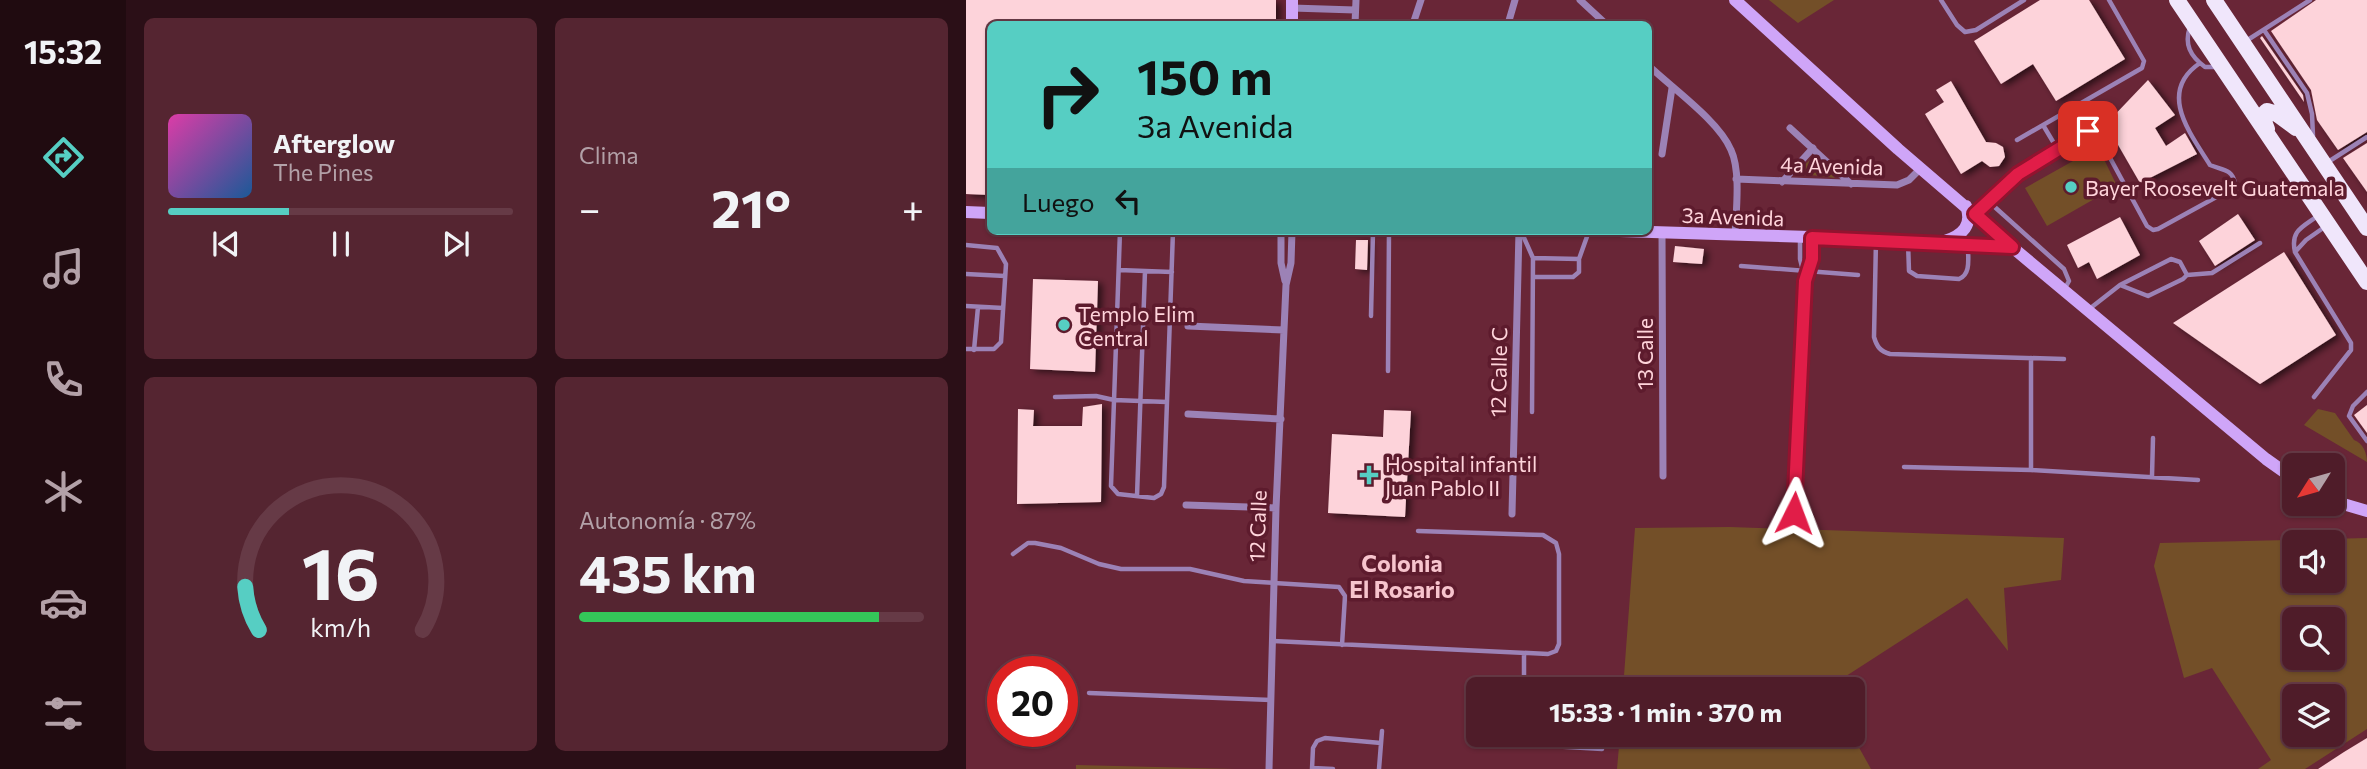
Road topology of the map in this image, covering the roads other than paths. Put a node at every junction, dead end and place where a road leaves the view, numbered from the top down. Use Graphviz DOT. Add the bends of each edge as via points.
graph roads {
  1 [pos="1328,0"];
  2 [pos="1356,0"];
  3 [pos="1421,0"];
  4 [pos="1515,0"];
  5 [pos="1580,0"];
  6 [pos="1735,0"];
  7 [pos="1941,0"];
  8 [pos="2024,0"];
  9 [pos="2109,0"];
  10 [pos="2176,0"];
  11 [pos="2214,0"];
  12 [pos="2310,0"];
  13 [pos="1292,4"];
  14 [pos="1328,9"];
  15 [pos="1355,10"];
  16 [pos="1355,21"];
  17 [pos="1414,21"];
  18 [pos="1509,21"];
  19 [pos="1601,21"];
  20 [pos="2192,23"];
  21 [pos="2263,30"];
  22 [pos="2243,43"];
  23 [pos="2200,63"];
  24 [pos="2220,66"];
  25 [pos="1652,69"];
  26 [pos="1672,88"];
  27 [pos="2043,125"];
  28 [pos="1790,128"];
  29 [pos="2303,133"];
  30 [pos="2017,140"];
  31 [pos="2366,140"];
  32 [pos="2277,147"];
  33 [pos="2313,147"];
  34 [pos="1813,148"];
  35 [pos="2058,150"];
  36 [pos="1662,154"];
  37 [pos="2324,164"];
  38 [pos="1922,167"];
  39 [pos="1736,179"];
  40 [pos="1782,181"];
  41 [pos="1852,184"];
  42 [pos="1988,201"];
  43 [pos="1970,209"];
  44 [pos="966,212"];
  45 [pos="987,213"];
  46 [pos="2325,220"];
  47 [pos="2367,228"];
  48 [pos="1652,232"];
  49 [pos="1661,232"];
  50 [pos="1120,235"];
  51 [pos="1173,235"];
  52 [pos="1282,235"];
  53 [pos="1292,235"];
  54 [pos="1373,235"];
  55 [pos="1389,235"];
  56 [pos="1520,235"];
  57 [pos="1522,235"];
  58 [pos="1588,235"];
  59 [pos="1735,236"];
  60 [pos="1806,238"];
  61 [pos="1876,239"];
  62 [pos="1909,241"];
  63 [pos="1938,243"];
  64 [pos="2260,243"];
  65 [pos="1968,244"];
  66 [pos="966,245"];
  67 [pos="2012,247"];
  68 [pos="2295,253"];
  69 [pos="1533,258"];
  70 [pos="1579,259"];
  71 [pos="1741,266"];
  72 [pos="1119,270"];
  73 [pos="1145,271"];
  74 [pos="1805,271"];
  75 [pos="1171,272"];
  76 [pos="966,274"];
  77 [pos="1858,275"];
  78 [pos="2187,275"];
  79 [pos="1005,276"];
  80 [pos="1534,277"];
  81 [pos="2367,282"];
  82 [pos="1286,285"];
  83 [pos="2120,285"];
  84 [pos="2064,290"];
  85 [pos="966,306"];
  86 [pos="978,307"];
  87 [pos="1003,308"];
  88 [pos="2088,310"];
  89 [pos="1371,316"];
  90 [pos="1188,326"];
  91 [pos="1284,330"];
  92 [pos="966,349"];
  93 [pos="974,350"];
  94 [pos="2031,358"];
  95 [pos="2064,359"];
  96 [pos="1388,371"];
  97 [pos="2367,392"];
  98 [pos="1055,397"];
  99 [pos="2314,397"];
  100 [pos="1114,400"];
  101 [pos="1140,401"];
  102 [pos="1167,402"];
  103 [pos="1532,412"];
  104 [pos="1188,414"];
  105 [pos="1281,419"];
  106 [pos="2153,438"];
  107 [pos="2367,441"];
  108 [pos="1904,467"];
  109 [pos="2031,470"];
  110 [pos="2282,471"];
  111 [pos="1662,476"];
  112 [pos="2152,476"];
  113 [pos="2198,480"];
  114 [pos="1137,496"];
  115 [pos="1186,505"];
  116 [pos="2345,505"];
  117 [pos="1276,508"];
  118 [pos="2367,511"];
  119 [pos="1794,513"];
  120 [pos="1512,514"];
  121 [pos="1419,531"];
  122 [pos="1013,555"];
  123 [pos="1274,582"];
  124 [pos="1273,641"];
  125 [pos="1342,645"];
  126 [pos="1524,653"];
  127 [pos="1524,677"];
  128 [pos="1089,693"];
  129 [pos="1271,700"];
  130 [pos="1382,731"];
  131 [pos="1381,743"];
  132 [pos="1567,747"];
  133 [pos="1602,749"];
  134 [pos="1269,769"];
  135 [pos="1312,769"];
  136 [pos="1333,769"];
  137 [pos="1379,769"];
  1 -- 14 [label="street"];
  2 -- 15 [label="street"];
  3 -- 17 [label="street"];
  4 -- 18 [label="street"];
  5 -- 19 [label="street"];
  6 -- 38 [label="main road"];
  7 -- 8 [label="lane" via="1965,32"];
  9 -- 27 [label="lane" via="2144,61 2141,68"];
  10 -- 20 [label="highway"];
  11 -- 22 [label="highway"];
  12 -- 21 [label="lane"];
  13 -- 14 [label="street"];
  14 -- 15 [label="street"];
  15 -- 16 [label="street"];
  20 -- 23 [label="lane" via="2187,43"];
  20 -- 24 [label="highway"];
  21 -- 22 [label="lane"];
  21 -- 33 [label="lane" via="2307,93"];
  22 -- 29 [label="highway"];
  23 -- 24 [label="lane"];
  23 -- 35 [label="lane" via="2183,77 2181,115 2210,165 2229,171 2234,178 2231,189 2153,230 2096,132 2088,131"];
  24 -- 32 [label="highway"];
  25 -- 26 [label="street"];
  26 -- 36 [label="street"];
  26 -- 39 [label="street" via="1721,132 1733,152"];
  27 -- 30 [label="lane"];
  27 -- 35 [label="lane"];
  28 -- 34 [label="street"];
  29 -- 32 [label="highway" via="2277,114 2264,113 2262,121"];
  29 -- 33 [label="highway"];
  31 -- 37 [label="lane"];
  32 -- 46 [label="highway"];
  33 -- 37 [label="highway"];
  34 -- 40 [label="street"];
  34 -- 41 [label="street"];
  35 -- 42 [label="lane" via="2018,174"];
  37 -- 47 [label="highway"];
  38 -- 41 [label="street, 4a Avenida" via="1897,185"];
  38 -- 43 [label="main road"];
  39 -- 40 [label="street, 4a Avenida"];
  39 -- 59 [label="street"];
  40 -- 41 [label="street, 4a Avenida"];
  42 -- 43 [label="lane"];
  42 -- 84 [label="lane" via="2064,269 2069,281"];
  43 -- 63 [label="main road" via="1966,228"];
  43 -- 67 [label="main road"];
  44 -- 45 [label="main road"];
  46 -- 68 [label="lane"];
  46 -- 68 [label="lane" via="2297,231 2292,241"];
  46 -- 81 [label="highway"];
  48 -- 49 [label="main road, 3a Avenida"];
  49 -- 59 [label="main road, 3a Avenida"];
  49 -- 111 [label="street, 13 Calle"];
  50 -- 72 [label="lane"];
  51 -- 75 [label="lane"];
  52 -- 82 [label="street, 12 Calle"];
  53 -- 82 [label="street, 12 Calle"];
  54 -- 89 [label="lane"];
  55 -- 96 [label="lane"];
  56 -- 120 [label="street, 12 Calle C"];
  57 -- 69 [label="lane"];
  58 -- 70 [label="lane"];
  59 -- 60 [label="main road, 3a Avenida"];
  60 -- 61 [label="main road, 3a Avenida"];
  60 -- 74 [label="lane" via="1800,259"];
  60 -- 74 [label="lane" via="1812,259"];
  61 -- 62 [label="main road, 3a Avenida"];
  61 -- 94 [label="lane" via="1874,337 1882,352"];
  62 -- 63 [label="main road, 3a Avenida"];
  62 -- 65 [label="lane" via="1909,271 1935,278 1965,277"];
  63 -- 65 [label="main road, 3a Avenida"];
  64 -- 78 [label="lane" via="2212,273"];
  65 -- 67 [label="main road, 3a Avenida"];
  66 -- 79 [label="lane" via="997,248 1006,264"];
  67 -- 84 [label="main road"];
  68 -- 99 [label="lane" via="2351,343 2347,357"];
  69 -- 70 [label="lane"];
  69 -- 80 [label="lane"];
  70 -- 80 [label="lane" via="1579,272 1573,277"];
  71 -- 74 [label="lane"];
  72 -- 73 [label="lane"];
  72 -- 100 [label="lane"];
  73 -- 75 [label="lane"];
  73 -- 101 [label="lane"];
  74 -- 77 [label="lane"];
  74 -- 119 [label="lane"];
  75 -- 102 [label="lane"];
  76 -- 79 [label="lane"];
  78 -- 83 [label="lane" via="2148,296"];
  78 -- 83 [label="lane" via="2180,262 2171,259"];
  79 -- 87 [label="lane"];
  80 -- 103 [label="lane"];
  82 -- 91 [label="street, 12 Calle"];
  83 -- 88 [label="lane"];
  84 -- 88 [label="main road"];
  85 -- 86 [label="lane"];
  86 -- 87 [label="lane"];
  86 -- 93 [label="lane"];
  87 -- 93 [label="lane" via="1001,342 994,349"];
  88 -- 110 [label="main road"];
  90 -- 91 [label="street"];
  91 -- 105 [label="street, 12 Calle"];
  92 -- 93 [label="lane"];
  94 -- 95 [label="lane"];
  94 -- 109 [label="lane"];
  97 -- 107 [label="lane" via="2349,416"];
  98 -- 100 [label="lane"];
  100 -- 101 [label="lane"];
  100 -- 114 [label="lane" via="1111,486 1118,494"];
  101 -- 102 [label="lane"];
  101 -- 114 [label="lane"];
  102 -- 114 [label="lane" via="1164,487 1154,498"];
  104 -- 105 [label="street"];
  105 -- 117 [label="street, 12 Calle"];
  106 -- 112 [label="lane"];
  108 -- 109 [label="lane"];
  109 -- 112 [label="lane"];
  112 -- 113 [label="lane"];
  115 -- 117 [label="street"];
  116 -- 118 [label="main road"];
  117 -- 123 [label="street, 12 Calle"];
  121 -- 126 [label="lane" via="1543,535 1556,543 1559,644 1548,654"];
  122 -- 123 [label="lane" via="1035,543 1121,569 1190,569 1244,581"];
  123 -- 124 [label="street, 12 Calle"];
  123 -- 125 [label="lane" via="1343,590"];
  124 -- 125 [label="lane"];
  124 -- 129 [label="street, 12 Calle"];
  125 -- 126 [label="lane"];
  126 -- 127 [label="lane"];
  128 -- 129 [label="lane"];
  129 -- 134 [label="street, 12 Calle"];
  130 -- 131 [label="lane"];
  131 -- 135 [label="lane" via="1317,741"];
  131 -- 137 [label="lane"];
  132 -- 133 [label="lane"];
  135 -- 136 [label="lane"];
}
